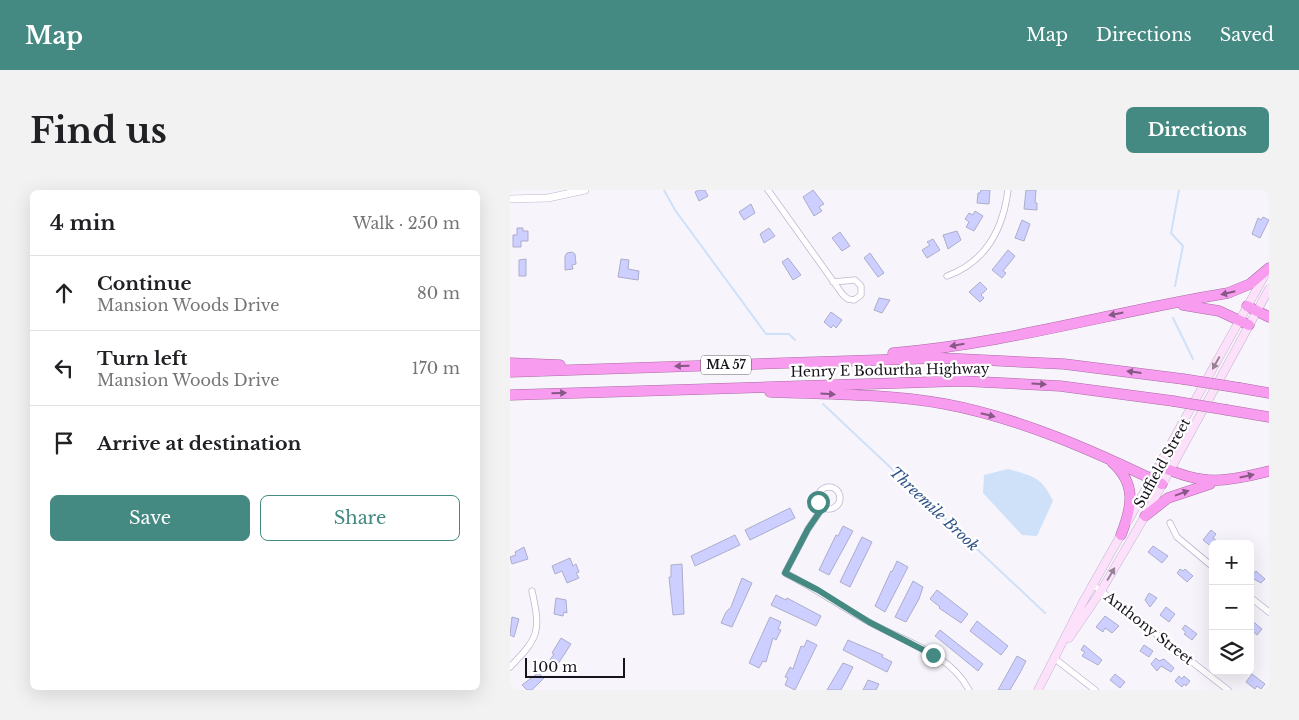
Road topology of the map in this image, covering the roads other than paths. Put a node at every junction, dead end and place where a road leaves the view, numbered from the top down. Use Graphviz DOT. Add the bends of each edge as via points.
graph roads {
  1 [pos="584,190"];
  2 [pos="768,190"];
  3 [pos="1008,190"];
  4 [pos="510,199"];
  5 [pos="1269,268"];
  6 [pos="948,276"];
  7 [pos="833,282"];
  8 [pos="1269,290"];
  9 [pos="1164,305"];
  10 [pos="1247,306"];
  11 [pos="1257,311"];
  12 [pos="1269,318"];
  13 [pos="1244,323"];
  14 [pos="510,363"];
  15 [pos="781,363"];
  16 [pos="646,368"];
  17 [pos="510,372"];
  18 [pos="692,388"];
  19 [pos="1269,393"];
  20 [pos="510,395"];
  21 [pos="1269,417"];
  22 [pos="1106,456"];
  23 [pos="1165,468"];
  24 [pos="1269,471"];
  25 [pos="1225,480"];
  26 [pos="1157,482"];
  27 [pos="823,507"];
  28 [pos="1145,516"];
  29 [pos="1170,522"];
  30 [pos="1121,534"];
  31 [pos="1209,564"];
  32 [pos="1092,584"];
  33 [pos="532,591"];
  34 [pos="1101,591"];
  35 [pos="1254,600"];
  36 [pos="1269,612"];
  37 [pos="1054,658"];
  38 [pos="510,667"];
  39 [pos="969,690"];
  40 [pos="1038,690"];
  41 [pos="1095,690"];
  42 [pos="1228,690"];
  1 -- 4 [label="street" via="548,198"];
  2 -- 7 [label="street"];
  3 -- 6 [label="street" via="1000,228 990,246 964,270"];
  5 -- 9 [label="highway, one-way" via="1257,280 1238,290"];
  5 -- 10 [label="main road, Suffield Street"];
  7 -- 7 [label="street" via="848,299 854,300 861,295 861,286 855,280"];
  8 -- 11 [label="main road, Suffield Street"];
  9 -- 13 [label="highway" via="1213,309"];
  9 -- 15 [label="highway, one-way" via="927,350"];
  10 -- 11 [label="highway"];
  10 -- 13 [label="main road, Suffield Street"];
  11 -- 12 [label="highway"];
  11 -- 13 [label="main road, Suffield Street"];
  13 -- 23 [label="main road, Suffield Street"];
  14 -- 16 [label="highway"];
  15 -- 16 [label="highway, Henry E Bodurtha Highway / MA 57, one-way"];
  19 -- 15 [label="highway, Henry E Bodurtha Highway / MA 57, one-way, bridge" via="1089,366 982,359"];
  16 -- 17 [label="highway, Henry E Bodurtha Highway / MA 57"];
  20 -- 18 [label="highway, Henry E Bodurtha Highway / MA 57, one-way"];
  18 -- 21 [label="highway, Henry E Bodurtha Highway / MA 57, one-way, bridge" via="987,381 1076,387"];
  18 -- 22 [label="highway, one-way" via="865,396 945,404 1003,419"];
  22 -- 26 [label="highway"];
  22 -- 30 [label="highway" via="1121,471 1131,494 1130,510"];
  23 -- 25 [label="highway" via="1194,480"];
  23 -- 26 [label="main road, Suffield Street"];
  25 -- 24 [label="highway, one-way"];
  28 -- 25 [label="highway, one-way" via="1172,496"];
  26 -- 28 [label="main road, Suffield Street"];
  26 -- 30 [label="main road, Suffield Street"];
  27 -- 39 [label="street" via="785,573 941,659 960,676"];
  34 -- 28 [label="main road, Suffield Street, one-way"];
  29 -- 31 [label="street" via="1180,541"];
  30 -- 32 [label="main road, Suffield Street"];
  32 -- 34 [label="street, Anthony Street"];
  32 -- 37 [label="main road, Suffield Street"];
  33 -- 38 [label="street" via="536,634"];
  34 -- 37 [label="main road, Suffield Street"];
  34 -- 42 [label="street, Anthony Street"];
  35 -- 36 [label="street"];
  37 -- 40 [label="main road, Suffield Street"];
  37 -- 41 [label="street"];
}
